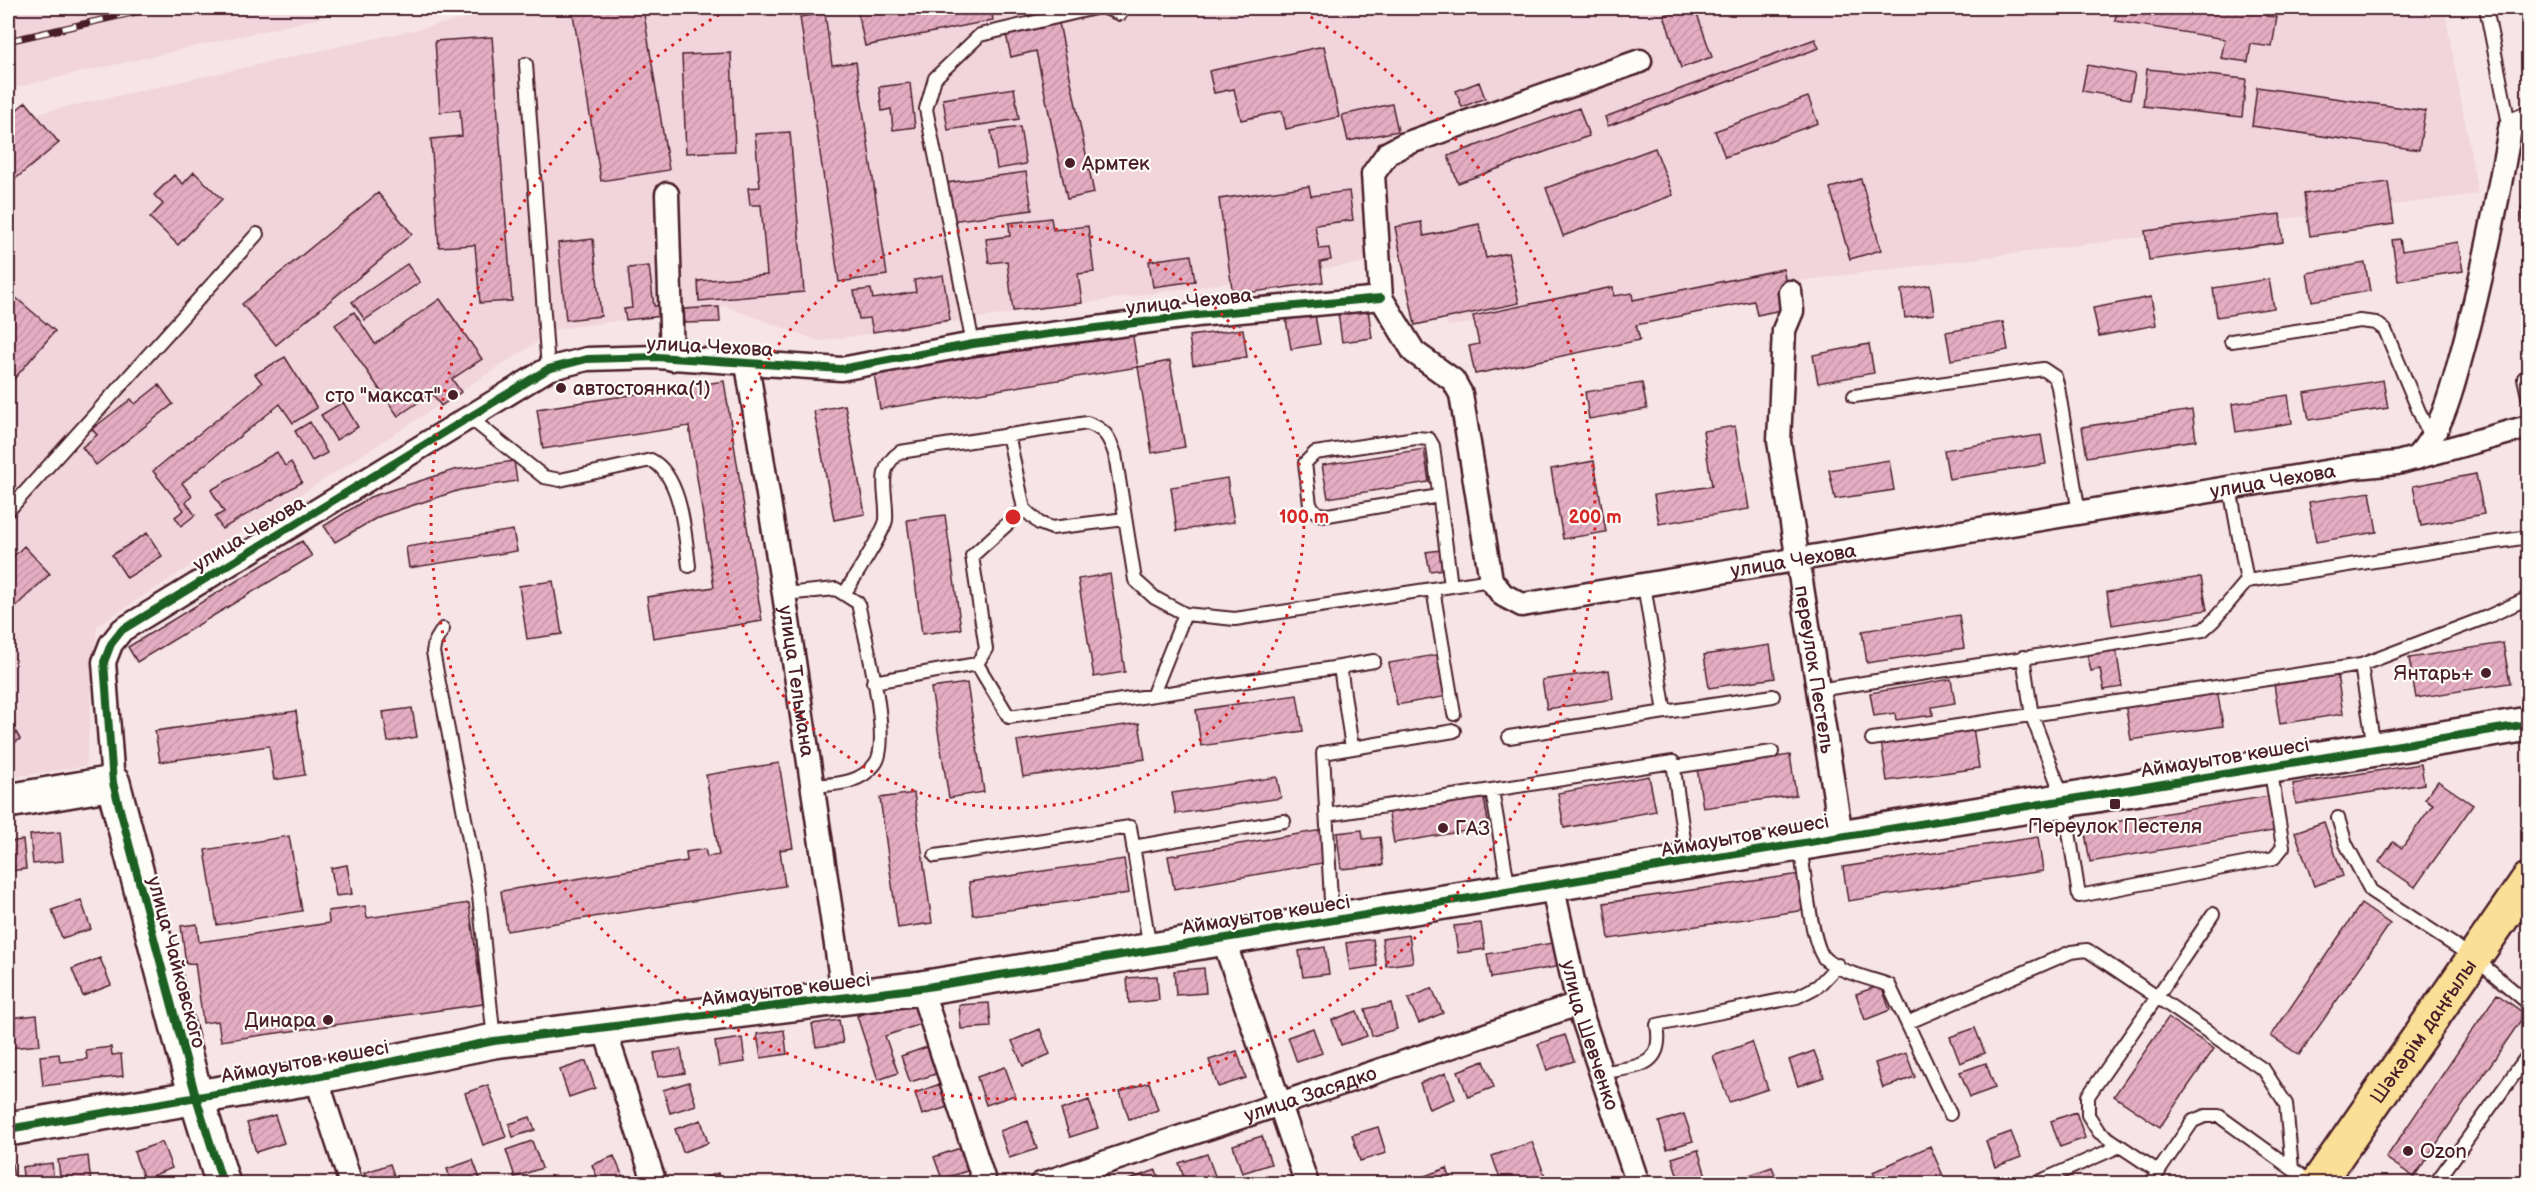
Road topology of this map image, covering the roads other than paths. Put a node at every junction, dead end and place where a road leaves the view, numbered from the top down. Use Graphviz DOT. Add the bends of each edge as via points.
graph roads {
  1 [pos="1095,8"];
  2 [pos="1105,8"];
  3 [pos="2486,8"];
  4 [pos="1120,14"];
  5 [pos="1640,61"];
  6 [pos="526,64"];
  7 [pos="2519,124"];
  8 [pos="667,194"];
  9 [pos="257,234"];
  10 [pos="1790,292"];
  11 [pos="1381,298"];
  12 [pos="2231,341"];
  13 [pos="973,344"];
  14 [pos="672,359"];
  15 [pos="747,364"];
  16 [pos="548,369"];
  17 [pos="2524,378"];
  18 [pos="1854,396"];
  19 [pos="2529,396"];
  20 [pos="470,418"];
  21 [pos="2529,427"];
  22 [pos="1008,434"];
  23 [pos="2432,441"];
  24 [pos="2416,458"];
  25 [pos="2230,488"];
  26 [pos="1439,496"];
  27 [pos="1024,509"];
  28 [pos="8,511"];
  29 [pos="2079,513"];
  30 [pos="1125,519"];
  31 [pos="2529,537"];
  32 [pos="1797,561"];
  33 [pos="689,566"];
  34 [pos="1491,580"];
  35 [pos="2247,581"];
  36 [pos="1644,585"];
  37 [pos="1451,586"];
  38 [pos="1433,589"];
  39 [pos="845,593"];
  40 [pos="784,594"];
  41 [pos="2529,595"];
  42 [pos="1185,614"];
  43 [pos="443,629"];
  44 [pos="2023,657"];
  45 [pos="1374,661"];
  46 [pos="977,664"];
  47 [pos="2361,665"];
  48 [pos="1340,667"];
  49 [pos="873,682"];
  50 [pos="1818,690"];
  51 [pos="1153,694"];
  52 [pos="1773,696"];
  53 [pos="1665,712"];
  54 [pos="1454,714"];
  55 [pos="2032,716"];
  56 [pos="2529,724"];
  57 [pos="1454,731"];
  58 [pos="1509,737"];
  59 [pos="1872,739"];
  60 [pos="1353,748"];
  61 [pos="2374,749"];
  62 [pos="1772,752"];
  63 [pos="2270,766"];
  64 [pos="1674,767"];
  65 [pos="113,783"];
  66 [pos="813,786"];
  67 [pos="1492,790"];
  68 [pos="2064,800"];
  69 [pos="8,801"];
  70 [pos="1326,815"];
  71 [pos="2338,818"];
  72 [pos="1284,821"];
  73 [pos="1841,835"];
  74 [pos="1800,842"];
  75 [pos="1133,847"];
  76 [pos="936,856"];
  77 [pos="1687,861"];
  78 [pos="2529,880"];
  79 [pos="1552,884"];
  80 [pos="1509,891"];
  81 [pos="2213,914"];
  82 [pos="1332,920"];
  83 [pos="1223,938"];
  84 [pos="1150,950"];
  85 [pos="2474,958"];
  86 [pos="1838,966"];
  87 [pos="921,988"];
  88 [pos="2157,997"];
  89 [pos="844,999"];
  90 [pos="2529,1003"];
  91 [pos="1578,1004"];
  92 [pos="1907,1023"];
  93 [pos="604,1028"];
  94 [pos="494,1041"];
  95 [pos="2529,1055"];
  96 [pos="1601,1073"];
  97 [pos="316,1077"];
  98 [pos="196,1097"];
  99 [pos="1280,1104"];
  100 [pos="1950,1114"];
  101 [pos="8,1129"];
  102 [pos="2120,1146"];
  103 [pos="2159,1172"];
  104 [pos="2307,1179"];
  105 [pos="223,1184"];
  106 [pos="351,1184"];
  107 [pos="655,1184"];
  108 [pos="985,1184"];
  109 [pos="1041,1184"];
  110 [pos="1307,1184"];
  111 [pos="1638,1184"];
  112 [pos="2034,1184"];
  113 [pos="2150,1184"];
  114 [pos="2435,1184"];
  1 -- 13 [label="lane" via="980,35 935,78 926,109"];
  2 -- 4 [label="lane"];
  3 -- 7 [label="lane"];
  5 -- 11 [label="street" via="1388,153 1373,174"];
  6 -- 16 [label="lane"];
  7 -- 23 [label="street" via="2484,272 2447,404"];
  8 -- 14 [label="street, улица Чехова"];
  9 -- 28 [label="lane"];
  10 -- 32 [label="street, переулок Пестель" via="1792,311 1784,330 1779,441"];
  11 -- 13 [label="street, улица Чехова" via="1197,315"];
  11 -- 34 [label="street" via="1414,352 1453,380 1461,394"];
  12 -- 23 [label="lane" via="2360,321 2376,323 2385,330"];
  13 -- 15 [label="street, улица Чехова" via="841,369"];
  14 -- 15 [label="street, улица Чехова"];
  14 -- 16 [label="street, улица Чехова" via="586,359"];
  15 -- 40 [label="street, улица Тельмана"];
  16 -- 20 [label="street, улица Чехова"];
  17 -- 19 [label="lane"];
  18 -- 29 [label="lane" via="2043,369 2055,377 2058,387"];
  20 -- 33 [label="lane" via="544,477 560,480 651,460 660,465 676,494"];
  20 -- 65 [label="street, улица Чехова" via="122,630 104,662"];
  21 -- 24 [label="street, улица Чехова"];
  22 -- 27 [label="lane"];
  22 -- 30 [label="lane" via="1087,423 1098,427 1108,435 1115,454"];
  22 -- 39 [label="lane" via="900,452 890,459 883,475 886,522"];
  23 -- 24 [label="street"];
  24 -- 25 [label="street, улица Чехова"];
  25 -- 29 [label="street, улица Чехова"];
  25 -- 35 [label="lane"];
  26 -- 26 [label="lane" via="1318,514 1310,505 1305,463 1315,453 1427,437 1433,446"];
  26 -- 37 [label="lane"];
  27 -- 30 [label="lane" via="1039,523 1052,528"];
  27 -- 46 [label="lane" via="972,556 986,649"];
  29 -- 32 [label="street, улица Чехова"];
  30 -- 42 [label="lane" via="1135,580 1155,598"];
  31 -- 35 [label="lane"];
  32 -- 36 [label="street, улица Чехова"];
  32 -- 50 [label="street, переулок Пестель"];
  34 -- 36 [label="street, улица Чехова" via="1503,595 1522,605"];
  34 -- 37 [label="lane"];
  35 -- 44 [label="lane" via="2203,630"];
  36 -- 53 [label="lane"];
  37 -- 38 [label="lane"];
  38 -- 42 [label="lane" via="1234,619"];
  38 -- 54 [label="lane"];
  39 -- 40 [label="lane" via="826,588"];
  39 -- 49 [label="lane" via="858,603"];
  40 -- 66 [label="street, улица Тельмана"];
  41 -- 47 [label="lane" via="2487,617"];
  42 -- 51 [label="lane"];
  43 -- 94 [label="lane" via="434,652 478,886"];
  44 -- 50 [label="lane"];
  44 -- 55 [label="lane"];
  45 -- 48 [label="lane"];
  46 -- 49 [label="lane"];
  46 -- 51 [label="lane" via="1009,717"];
  47 -- 55 [label="lane"];
  47 -- 61 [label="lane"];
  48 -- 51 [label="lane"];
  48 -- 60 [label="lane"];
  49 -- 66 [label="lane" via="881,726 880,757 874,766 849,782"];
  50 -- 73 [label="street, переулок Пестель"];
  52 -- 53 [label="lane"];
  53 -- 58 [label="lane"];
  55 -- 59 [label="lane"];
  55 -- 68 [label="lane"];
  56 -- 61 [label="street, Аймауытов көшесі"];
  57 -- 60 [label="lane"];
  60 -- 70 [label="lane" via="1323,753"];
  61 -- 63 [label="street, Аймауытов көшесі"];
  62 -- 64 [label="lane"];
  63 -- 68 [label="street, Аймауытов көшесі"];
  63 -- 68 [label="lane" via="2283,847 2274,858 2079,896"];
  64 -- 67 [label="lane" via="1673,762"];
  64 -- 77 [label="lane"];
  65 -- 69 [label="street"];
  65 -- 98 [label="street, улица Чайковского"];
  66 -- 89 [label="street, улица Тельмана"];
  67 -- 70 [label="lane"];
  67 -- 80 [label="lane"];
  68 -- 73 [label="street, Аймауытов көшесі"];
  70 -- 82 [label="lane"];
  71 -- 85 [label="lane" via="2346,844 2371,891"];
  72 -- 75 [label="lane"];
  73 -- 74 [label="street, Аймауытов көшесі"];
  74 -- 77 [label="street, Аймауытов көшесі"];
  74 -- 86 [label="lane" via="1816,943 1824,958"];
  75 -- 76 [label="lane" via="1130,827"];
  75 -- 84 [label="lane"];
  77 -- 79 [label="street, Аймауытов көшесі"];
  78 -- 85 [label="main road, Шәкәрім даңғылы"];
  79 -- 80 [label="street, Аймауытов көшесі"];
  79 -- 91 [label="street, улица Шевченко"];
  80 -- 82 [label="street, Аймауытов көшесі"];
  81 -- 88 [label="lane"];
  82 -- 83 [label="street, Аймауытов көшесі"];
  83 -- 84 [label="street, Аймауытов көшесі"];
  83 -- 99 [label="street"];
  84 -- 87 [label="street, Аймауытов көшесі"];
  85 -- 90 [label="lane"];
  85 -- 104 [label="main road, Шәкәрім даңғылы"];
  86 -- 92 [label="lane" via="1889,985"];
  86 -- 96 [label="lane" via="1818,986 1797,997 1657,1025 1660,1042 1651,1059"];
  87 -- 89 [label="street, Аймауытов көшесі"];
  87 -- 108 [label="street"];
  88 -- 92 [label="lane" via="2087,950 2071,952"];
  88 -- 102 [label="lane" via="2088,1096 2088,1115 2099,1132"];
  88 -- 104 [label="lane" via="2264,1070 2286,1104"];
  89 -- 93 [label="street, Аймауытов көшесі"];
  91 -- 96 [label="street, улица Шевченко"];
  91 -- 99 [label="street, улица Засядко"];
  92 -- 100 [label="lane"];
  93 -- 94 [label="street, Аймауытов көшесі"];
  93 -- 107 [label="street"];
  94 -- 97 [label="street, Аймауытов көшесі"];
  95 -- 114 [label="lane"];
  96 -- 111 [label="street, улица Шевченко"];
  97 -- 98 [label="street, Аймауытов көшесі"];
  97 -- 106 [label="street"];
  98 -- 101 [label="street, Аймауытов көшесі"];
  98 -- 105 [label="street, улица Чайковского"];
  99 -- 109 [label="street, улица Засядко"];
  99 -- 110 [label="street"];
  102 -- 103 [label="lane"];
  102 -- 112 [label="lane"];
  103 -- 104 [label="lane" via="2193,1121 2219,1116"];
  103 -- 113 [label="lane"];
}
